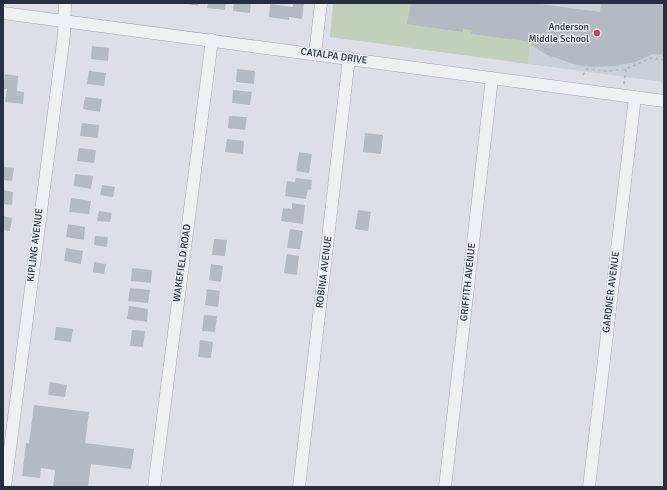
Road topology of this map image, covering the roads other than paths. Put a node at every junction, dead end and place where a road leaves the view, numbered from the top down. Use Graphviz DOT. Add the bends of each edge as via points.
graph roads {
  1 [pos="65,3"];
  2 [pos="321,3"];
  3 [pos="3,13"];
  4 [pos="64,21"];
  5 [pos="212,40"];
  6 [pos="316,54"];
  7 [pos="349,58"];
  8 [pos="492,78"];
  9 [pos="635,97"];
  10 [pos="664,101"];
  11 [pos="5,487"];
  12 [pos="154,487"];
  13 [pos="299,487"];
  14 [pos="445,487"];
  15 [pos="589,487"];
  1 -- 4 [label="street, KIPLING AVENUE"];
  2 -- 6 [label="street"];
  3 -- 4 [label="street, CATALPA DRIVE"];
  4 -- 5 [label="street, CATALPA DRIVE"];
  4 -- 11 [label="street, KIPLING AVENUE"];
  5 -- 6 [label="street, CATALPA DRIVE"];
  5 -- 12 [label="street, WAKEFIELD ROAD"];
  6 -- 7 [label="street, CATALPA DRIVE"];
  7 -- 8 [label="street, CATALPA DRIVE"];
  7 -- 13 [label="street, ROBINA AVENUE"];
  8 -- 9 [label="street, CATALPA DRIVE"];
  8 -- 14 [label="street, GRIFFITH AVENUE"];
  9 -- 10 [label="street, CATALPA DRIVE"];
  9 -- 15 [label="street, GARDNER AVENUE"];
}
